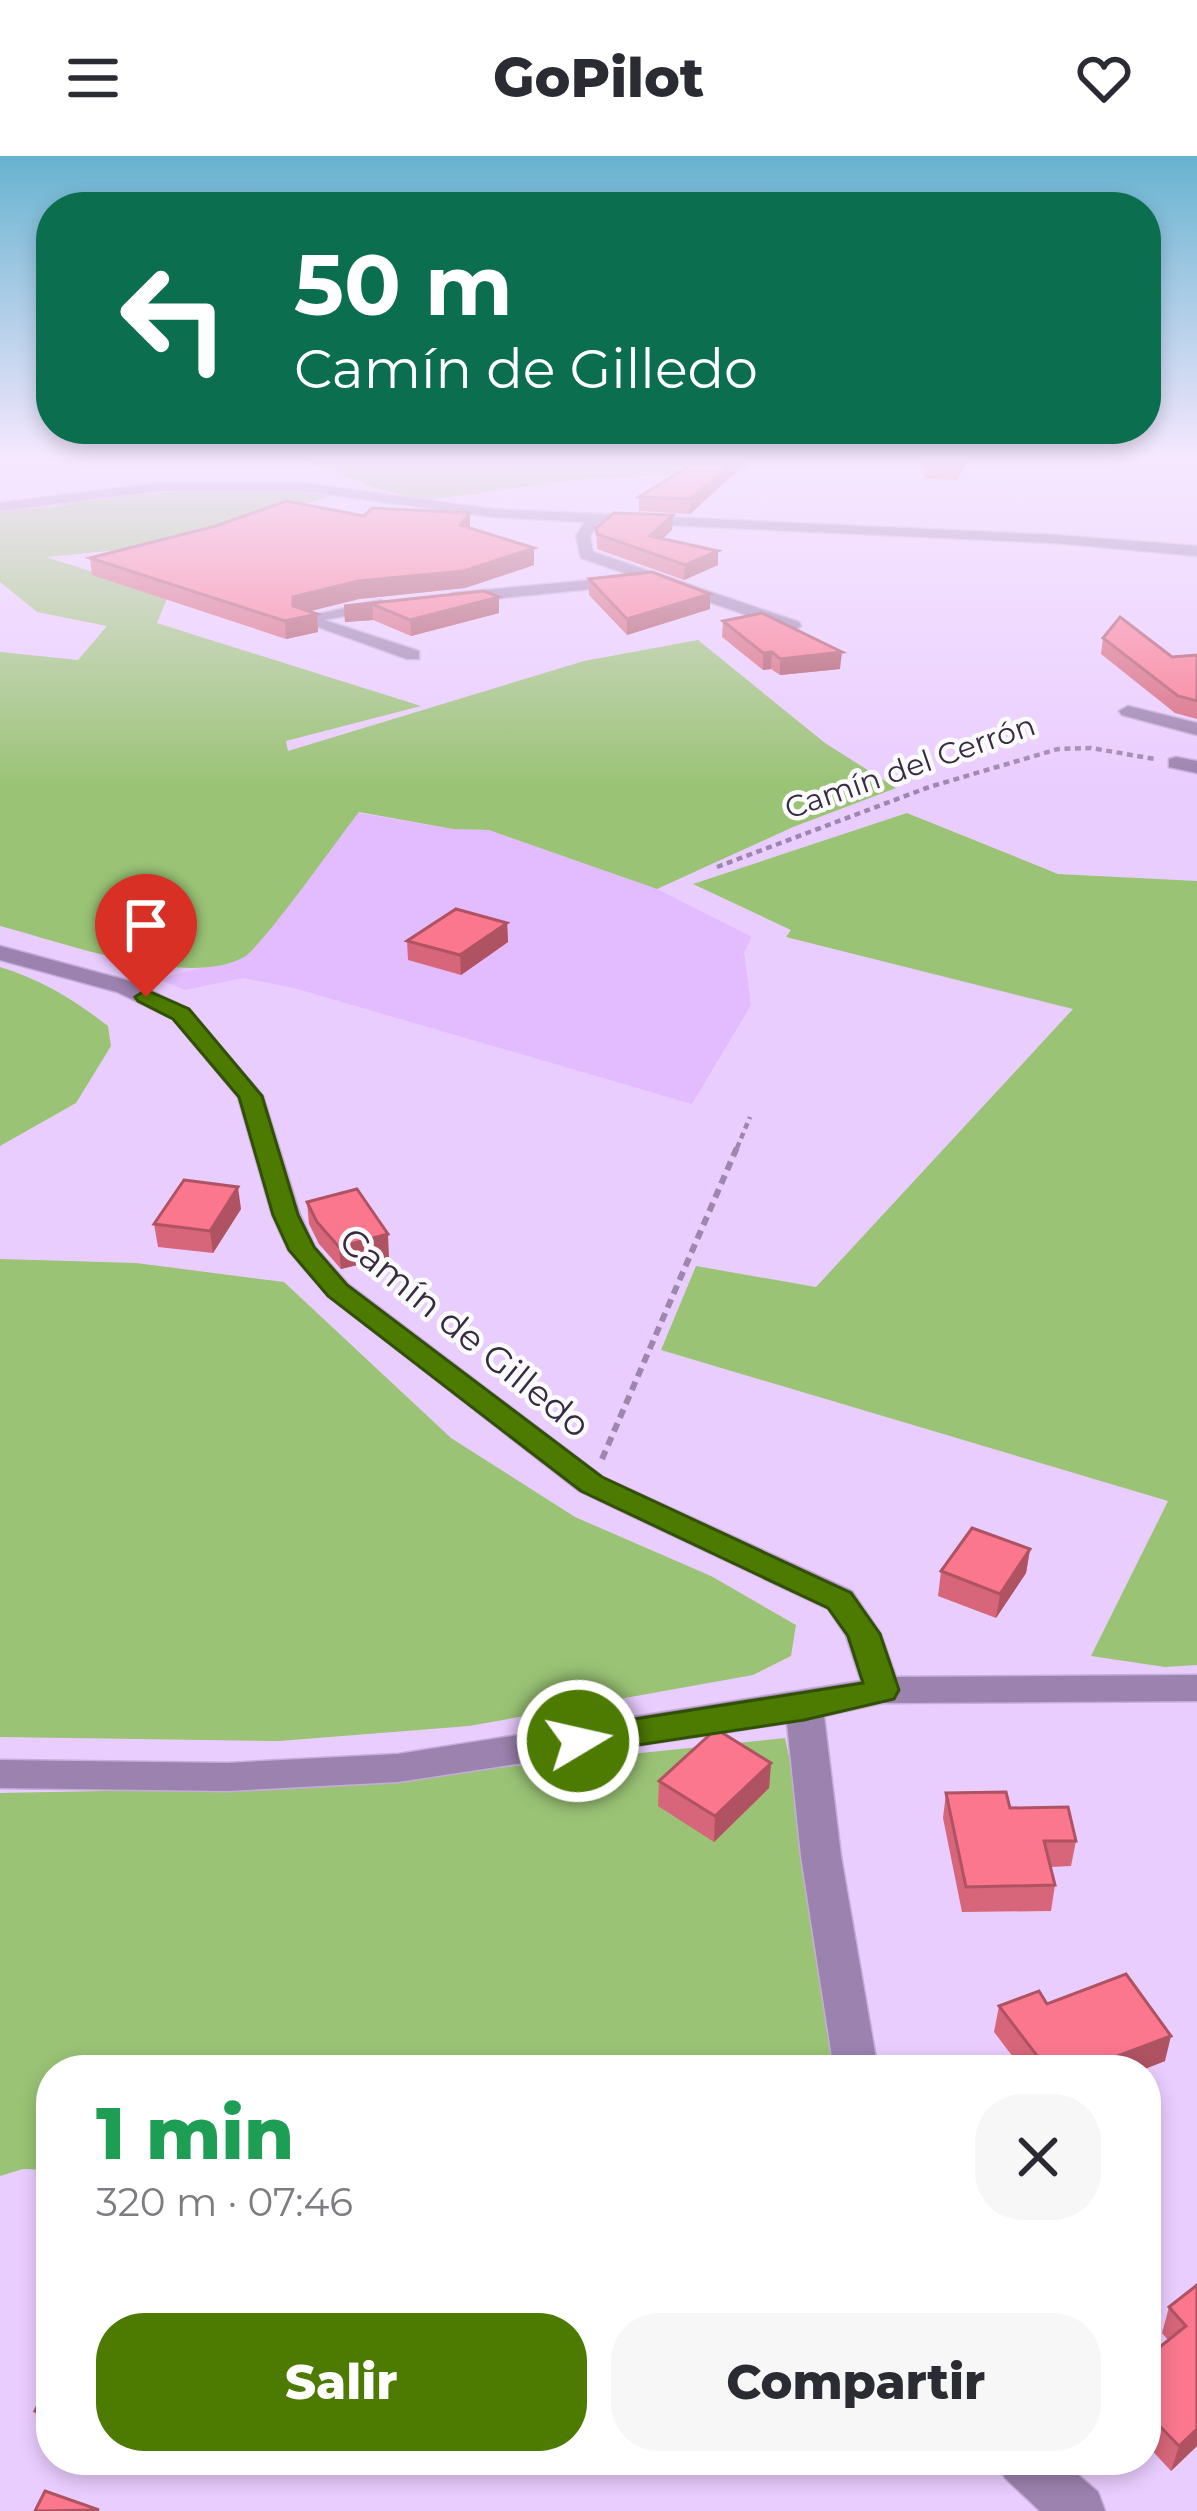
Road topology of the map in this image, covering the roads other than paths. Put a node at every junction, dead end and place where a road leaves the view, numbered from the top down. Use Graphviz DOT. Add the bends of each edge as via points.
graph roads {
  1 [pos="618,567"];
  2 [pos="650,579"];
  3 [pos="425,601"];
  4 [pos="403,603"];
  5 [pos="793,626"];
  6 [pos="413,655"];
  7 [pos="1128,711"];
  8 [pos="1197,729"];
  9 [pos="0,953"];
  10 [pos="1197,1688"];
  11 [pos="882,1690"];
  12 [pos="804,1707"];
  13 [pos="0,1774"];
  14 [pos="854,2055"];
  15 [pos="1039,2475"];
  16 [pos="1079,2511"];
  1 -- 2 [label="street"];
  2 -- 3 [label="street"];
  2 -- 5 [label="street"];
  4 -- 6 [label="street" via="304,619"];
  7 -- 8 [label="street"];
  9 -- 11 [label="street, Camín de Gilledo" via="125,987 181,1014 250,1096 286,1215 338,1290 592,1484 839,1600 863,1634"];
  10 -- 11 [label="street"];
  11 -- 12 [label="street"];
  12 -- 13 [label="street" via="398,1768 228,1778"];
  12 -- 14 [label="street"];
  15 -- 16 [label="street"];
}
